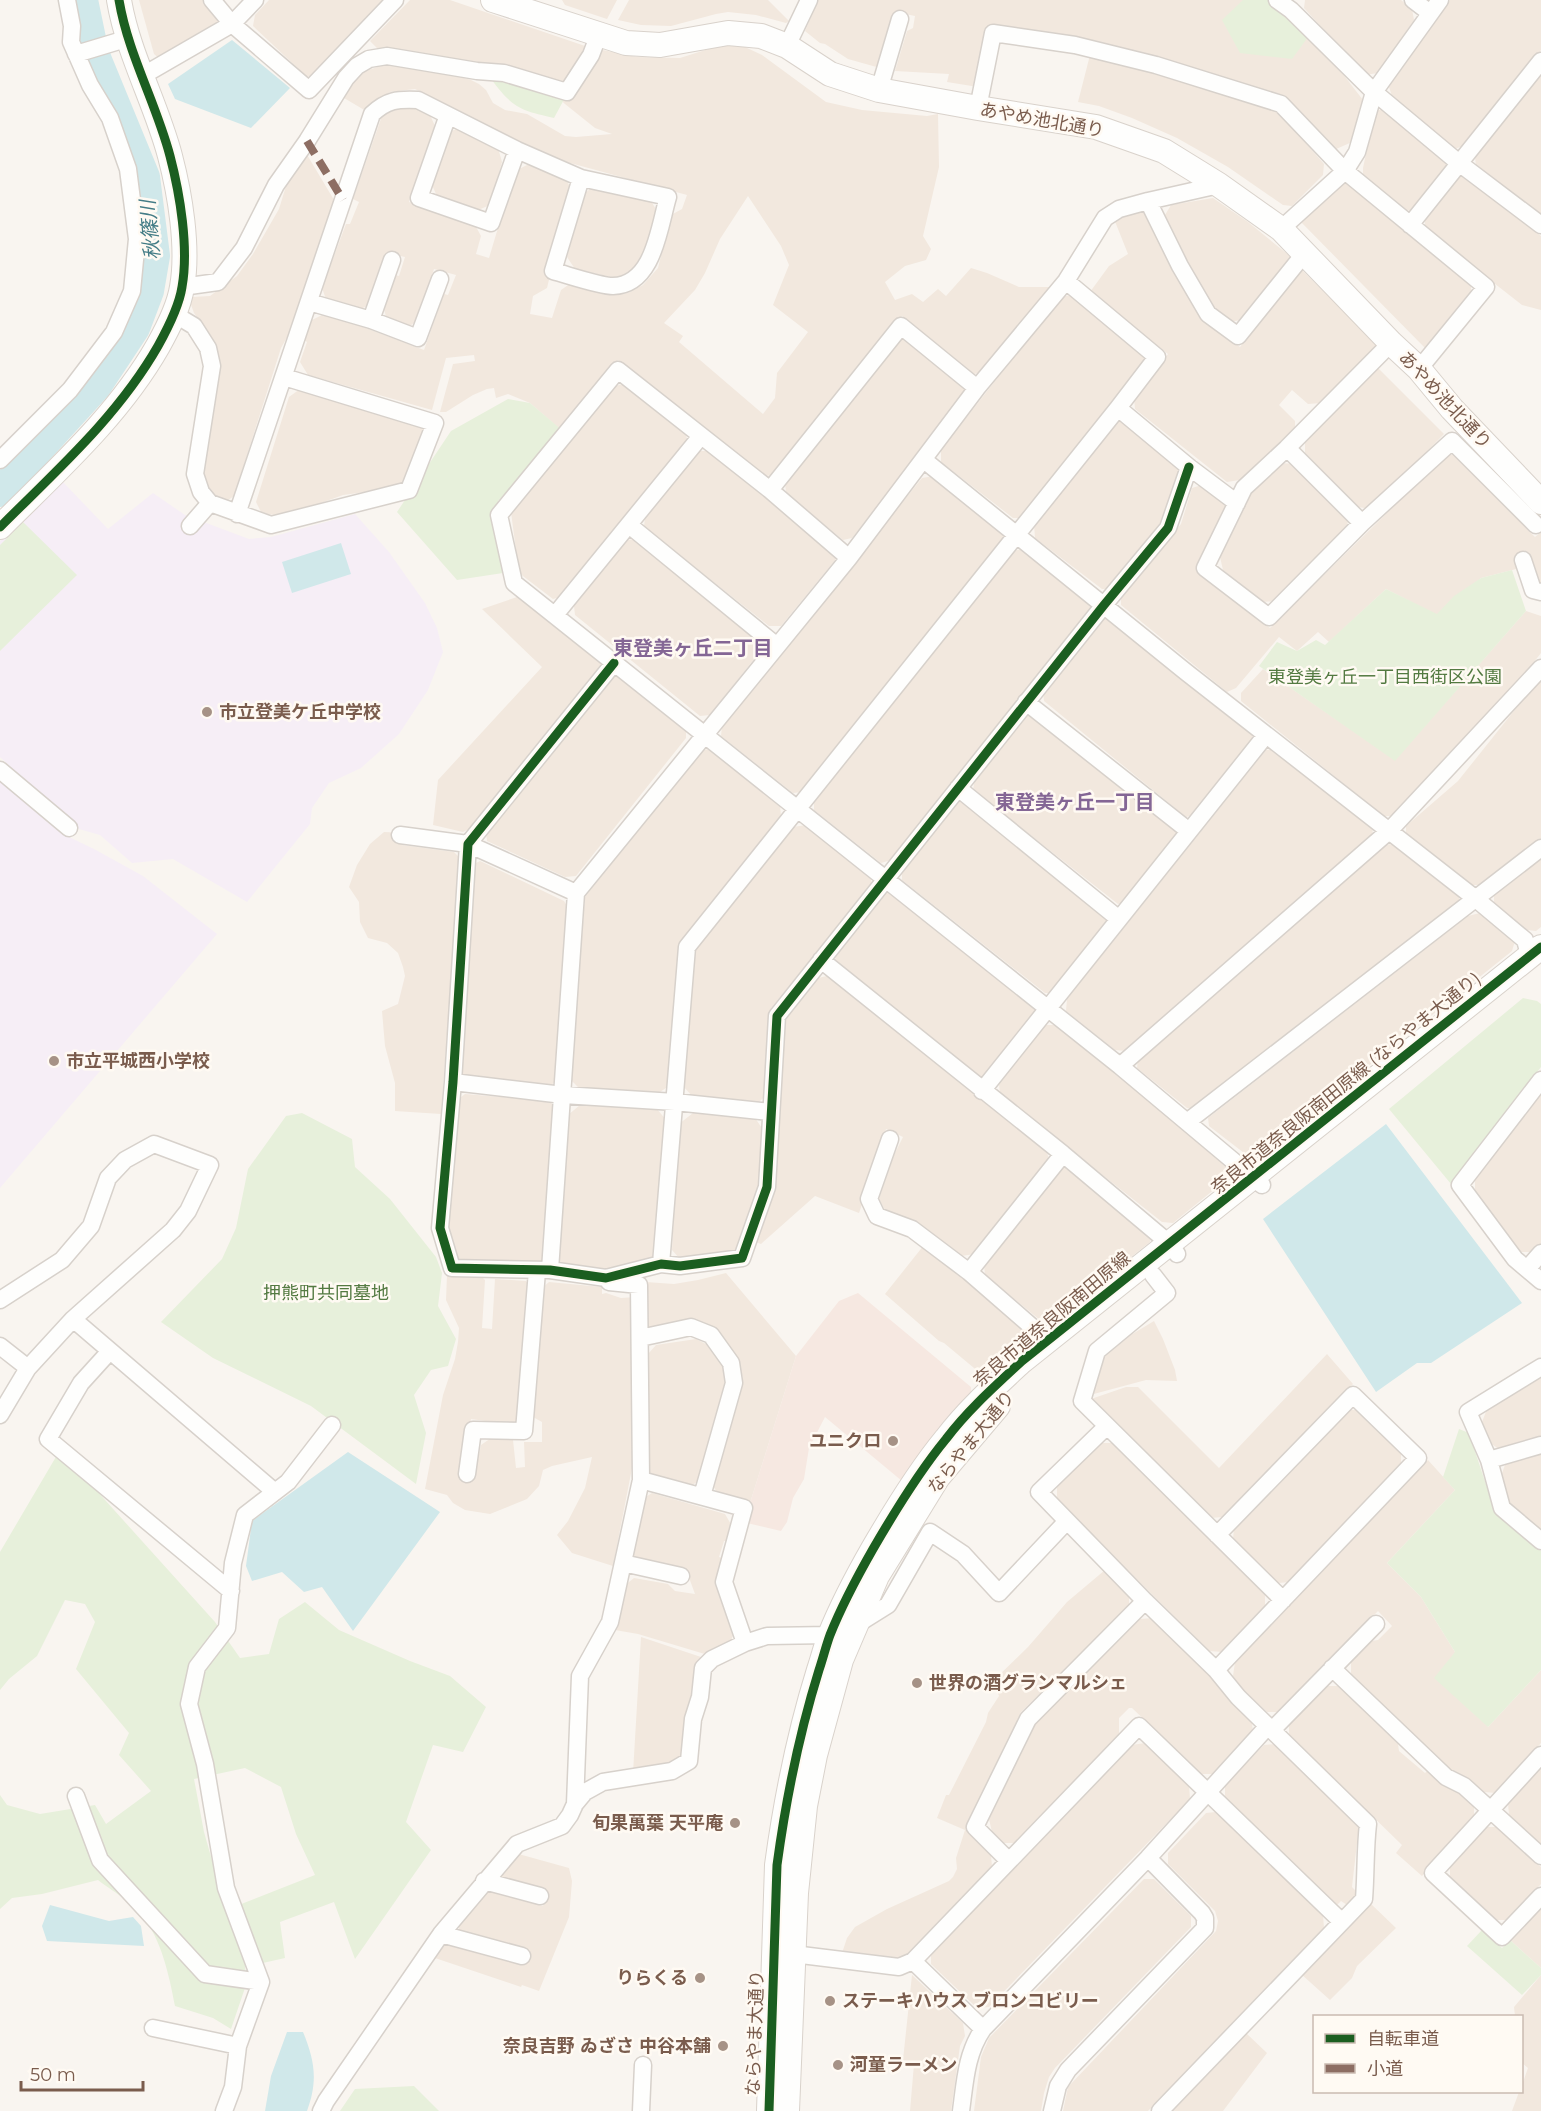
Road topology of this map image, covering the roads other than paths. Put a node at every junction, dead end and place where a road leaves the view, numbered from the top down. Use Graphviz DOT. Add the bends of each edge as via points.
graph roads {
  1 [pos="67,0"];
  2 [pos="120,0"];
  3 [pos="212,0"];
  4 [pos="255,0"];
  5 [pos="395,0"];
  6 [pos="494,0"];
  7 [pos="810,0"];
  8 [pos="1413,0"];
  9 [pos="1288,3"];
  10 [pos="535,6"];
  11 [pos="1435,7"];
  12 [pos="900,19"];
  13 [pos="232,24"];
  14 [pos="129,38"];
  15 [pos="597,39"];
  16 [pos="788,46"];
  17 [pos="76,54"];
  18 [pos="1541,61"];
  19 [pos="142,76"];
  20 [pos="879,90"];
  21 [pos="1374,92"];
  22 [pos="978,108"];
  23 [pos="448,115"];
  24 [pos="517,150"];
  25 [pos="1460,163"];
  26 [pos="1345,171"];
  27 [pos="581,178"];
  28 [pos="1219,185"];
  29 [pos="1148,201"];
  30 [pos="1410,225"];
  31 [pos="1541,225"];
  32 [pos="1281,229"];
  33 [pos="1304,254"];
  34 [pos="392,260"];
  35 [pos="441,279"];
  36 [pos="1066,281"];
  37 [pos="182,287"];
  38 [pos="309,302"];
  39 [pos="174,314"];
  40 [pos="372,320"];
  41 [pos="1390,343"];
  42 [pos="1419,369"];
  43 [pos="284,377"];
  44 [pos="977,388"];
  45 [pos="1118,408"];
  46 [pos="701,436"];
  47 [pos="1287,448"];
  48 [pos="0,460"];
  49 [pos="924,460"];
  50 [pos="1189,467"];
  51 [pos="770,490"];
  52 [pos="210,503"];
  53 [pos="1237,503"];
  54 [pos="1539,513"];
  55 [pos="237,514"];
  56 [pos="1362,523"];
  57 [pos="629,525"];
  58 [pos="190,526"];
  59 [pos="0,527"];
  60 [pos="1016,534"];
  61 [pos="849,558"];
  62 [pos="1523,560"];
  63 [pos="1541,592"];
  64 [pos="1104,605"];
  65 [pos="555,615"];
  66 [pos="777,646"];
  67 [pos="614,663"];
  68 [pos="1541,668"];
  69 [pos="1026,702"];
  70 [pos="704,735"];
  71 [pos="1266,735"];
  72 [pos="0,770"];
  73 [pos="958,788"];
  74 [pos="798,809"];
  75 [pos="69,828"];
  76 [pos="1189,831"];
  77 [pos="1389,831"];
  78 [pos="400,835"];
  79 [pos="468,844"];
  80 [pos="1541,849"];
  81 [pos="885,879"];
  82 [pos="576,893"];
  83 [pos="1476,899"];
  84 [pos="1119,919"];
  85 [pos="821,960"];
  86 [pos="1538,960"];
  87 [pos="1047,1008"];
  88 [pos="1120,1066"];
  89 [pos="1541,1080"];
  90 [pos="453,1082"];
  91 [pos="982,1091"];
  92 [pos="563,1095"];
  93 [pos="675,1102"];
  94 [pos="770,1112"];
  95 [pos="1187,1122"];
  96 [pos="890,1139"];
  97 [pos="1063,1154"];
  98 [pos="1258,1181"];
  99 [pos="1174,1249"];
  100 [pos="1541,1253"];
  101 [pos="661,1264"];
  102 [pos="1527,1269"];
  103 [pos="544,1270"];
  104 [pos="969,1272"];
  105 [pos="1153,1275"];
  106 [pos="606,1278"];
  107 [pos="1541,1281"];
  108 [pos="0,1300"];
  109 [pos="73,1320"];
  110 [pos="639,1338"];
  111 [pos="1047,1340"];
  112 [pos="0,1346"];
  113 [pos="110,1351"];
  114 [pos="1541,1367"];
  115 [pos="28,1368"];
  116 [pos="0,1415"];
  117 [pos="333,1425"];
  118 [pos="1106,1427"];
  119 [pos="1541,1445"];
  120 [pos="1489,1460"];
  121 [pos="467,1474"];
  122 [pos="641,1480"];
  123 [pos="275,1492"];
  124 [pos="702,1496"];
  125 [pos="1067,1521"];
  126 [pos="1217,1535"];
  127 [pos="1541,1541"];
  128 [pos="623,1563"];
  129 [pos="681,1576"];
  130 [pos="231,1591"];
  131 [pos="1283,1600"];
  132 [pos="1144,1601"];
  133 [pos="1376,1624"];
  134 [pos="856,1625"];
  135 [pos="830,1635"];
  136 [pos="745,1642"];
  137 [pos="1332,1668"];
  138 [pos="1216,1670"];
  139 [pos="1270,1728"];
  140 [pos="1541,1755"];
  141 [pos="1207,1792"];
  142 [pos="76,1796"];
  143 [pos="575,1804"];
  144 [pos="1491,1810"];
  145 [pos="1541,1857"];
  146 [pos="1148,1858"];
  147 [pos="1009,1861"];
  148 [pos="484,1881"];
  149 [pos="540,1896"];
  150 [pos="1541,1896"];
  151 [pos="1342,1922"];
  152 [pos="441,1934"];
  153 [pos="783,1955"];
  154 [pos="522,1956"];
  155 [pos="913,1961"];
  156 [pos="261,1982"];
  157 [pos="153,2028"];
  158 [pos="983,2029"];
  159 [pos="238,2046"];
  160 [pos="643,2065"];
  161 [pos="224,2111"];
  162 [pos="321,2111"];
  163 [pos="641,2111"];
  164 [pos="769,2111"];
  165 [pos="787,2111"];
  166 [pos="961,2111"];
  167 [pos="1052,2111"];
  168 [pos="1160,2111"];
  1 -- 17 [label="street"];
  2 -- 14 [label="street"];
  3 -- 13 [label="street"];
  4 -- 13 [label="street"];
  5 -- 13 [label="street" via="309,90"];
  6 -- 10 [label="street, あやめ池北通り"];
  7 -- 16 [label="street"];
  8 -- 11 [label="street"];
  9 -- 21 [label="street"];
  10 -- 16 [label="street, あやめ池北通り" via="626,43 660,45 728,33 761,36"];
  11 -- 21 [label="street"];
  12 -- 20 [label="street"];
  13 -- 19 [label="street"];
  14 -- 17 [label="street"];
  14 -- 19 [label="street"];
  15 -- 37 [label="street" via="567,92 504,73 401,57 369,59 357,66 276,185 244,248 218,282"];
  16 -- 20 [label="street, あやめ池北通り" via="830,74"];
  17 -- 48 [label="street" via="110,118 128,169 137,239 132,291 114,332 70,390"];
  18 -- 25 [label="street"];
  19 -- 37 [label="street" via="164,134 176,184 182,218"];
  20 -- 22 [label="street, あやめ池北通り"];
  21 -- 25 [label="street"];
  21 -- 26 [label="street" via="1357,152"];
  22 -- 26 [label="street" via="993,33 1075,45 1156,64 1281,104"];
  22 -- 28 [label="street, あやめ池北通り" via="1096,127 1164,151"];
  23 -- 24 [label="street"];
  23 -- 24 [label="street" via="419,198 491,223"];
  23 -- 38 [label="street" via="418,100 404,99 383,104 372,114"];
  24 -- 27 [label="street"];
  25 -- 30 [label="street"];
  25 -- 31 [label="street"];
  26 -- 30 [label="street"];
  26 -- 32 [label="street"];
  27 -- 27 [label="street" via="554,271 613,286 632,282 649,263 668,197"];
  28 -- 29 [label="street"];
  28 -- 32 [label="street, あやめ池北通り"];
  29 -- 33 [label="street" via="1208,314 1238,336"];
  29 -- 36 [label="street" via="1119,209 1105,218"];
  30 -- 42 [label="street" via="1486,287"];
  32 -- 33 [label="street, あやめ池北通り"];
  33 -- 41 [label="street, あやめ池北通り"];
  34 -- 40 [label="street"];
  35 -- 40 [label="street" via="418,338"];
  36 -- 44 [label="street"];
  36 -- 45 [label="street" via="1157,357"];
  37 -- 39 [label="street"];
  38 -- 40 [label="street"];
  38 -- 43 [label="street"];
  39 -- 52 [label="street" via="194,326 208,348 212,366 195,474"];
  39 -- 59 [label="street" via="148,363 104,422"];
  41 -- 42 [label="street, あやめ池北通り"];
  41 -- 47 [label="street"];
  42 -- 54 [label="street, あやめ池北通り"];
  43 -- 55 [label="street"];
  43 -- 55 [label="street" via="435,423 409,490 271,525"];
  44 -- 49 [label="street"];
  44 -- 51 [label="street" via="901,326"];
  45 -- 50 [label="street"];
  45 -- 60 [label="street"];
  46 -- 51 [label="street"];
  46 -- 57 [label="street"];
  46 -- 65 [label="street" via="618,370 499,515 514,583"];
  47 -- 53 [label="street" via="1244,488"];
  47 -- 56 [label="street"];
  49 -- 60 [label="street"];
  49 -- 61 [label="street"];
  50 -- 53 [label="street"];
  50 -- 64 [label="street" via="1168,528"];
  51 -- 61 [label="street"];
  52 -- 55 [label="street"];
  52 -- 58 [label="street"];
  53 -- 56 [label="street" via="1205,568 1269,617"];
  54 -- 56 [label="street" via="1452,441"];
  57 -- 65 [label="street"];
  57 -- 66 [label="street"];
  60 -- 64 [label="street"];
  60 -- 74 [label="street"];
  61 -- 66 [label="street"];
  62 -- 63 [label="street" via="1533,590"];
  64 -- 69 [label="street"];
  64 -- 71 [label="street"];
  65 -- 67 [label="street"];
  66 -- 70 [label="street"];
  67 -- 70 [label="street"];
  67 -- 79 [label="street"];
  68 -- 77 [label="street"];
  69 -- 73 [label="street"];
  69 -- 76 [label="street"];
  70 -- 74 [label="street"];
  70 -- 82 [label="street"];
  71 -- 76 [label="street"];
  71 -- 77 [label="street"];
  72 -- 75 [label="street"];
  73 -- 81 [label="street"];
  73 -- 84 [label="street"];
  74 -- 81 [label="street"];
  74 -- 93 [label="street" via="687,947"];
  76 -- 84 [label="street"];
  77 -- 83 [label="street"];
  77 -- 88 [label="street"];
  78 -- 79 [label="street"];
  79 -- 82 [label="street"];
  79 -- 90 [label="street"];
  80 -- 83 [label="street"];
  81 -- 85 [label="street"];
  81 -- 87 [label="street"];
  82 -- 92 [label="street"];
  83 -- 86 [label="street" via="1525,940"];
  83 -- 95 [label="street"];
  84 -- 87 [label="street"];
  85 -- 91 [label="street"];
  85 -- 94 [label="street" via="777,1016"];
  86 -- 98 [label="street"];
  87 -- 88 [label="street"];
  87 -- 91 [label="street"];
  88 -- 95 [label="street"];
  89 -- 102 [label="street" via="1460,1185 1515,1259"];
  90 -- 92 [label="street"];
  90 -- 103 [label="street" via="440,1228 452,1268"];
  91 -- 97 [label="street"];
  92 -- 93 [label="street"];
  92 -- 103 [label="street"];
  93 -- 94 [label="street"];
  93 -- 101 [label="street"];
  94 -- 101 [label="street" via="767,1187 742,1258 680,1266"];
  95 -- 98 [label="street"];
  96 -- 104 [label="street" via="869,1199 877,1216 912,1229"];
  97 -- 99 [label="street"];
  97 -- 104 [label="street"];
  98 -- 99 [label="street, 奈良市道奈良阪南田原線 (ならやま大通り)"];
  99 -- 105 [label="street, ならやま大通り"];
  99 -- 111 [label="street, 奈良市道奈良阪南田原線"];
  100 -- 102 [label="street"];
  101 -- 106 [label="street"];
  102 -- 107 [label="street"];
  103 -- 106 [label="street"];
  103 -- 121 [label="street" via="525,1431 473,1430"];
  104 -- 111 [label="street"];
  105 -- 118 [label="street" via="1167,1293 1097,1351 1082,1401"];
  105 -- 134 [label="street, ならやま大通り" via="1017,1386 982,1423 938,1477 877,1576"];
  106 -- 110 [label="street" via="608,1282 639,1285"];
  108 -- 109 [label="street" via="62,1260 91,1226 108,1178 124,1160 154,1144 210,1165 188,1211 173,1230"];
  109 -- 113 [label="street"];
  109 -- 115 [label="street"];
  110 -- 122 [label="street"];
  110 -- 124 [label="street" via="691,1328 711,1335 731,1363 734,1383"];
  111 -- 135 [label="street, 奈良市道奈良阪南田原線" via="984,1396 946,1438 911,1486 861,1570"];
  112 -- 115 [label="street"];
  113 -- 123 [label="street"];
  113 -- 130 [label="street" via="81,1383 48,1439"];
  114 -- 120 [label="street" via="1468,1412"];
  115 -- 116 [label="street"];
  117 -- 123 [label="street" via="288,1482"];
  118 -- 125 [label="street" via="1040,1492"];
  118 -- 126 [label="street"];
  119 -- 120 [label="street"];
  120 -- 127 [label="street" via="1502,1508"];
  122 -- 124 [label="street"];
  122 -- 128 [label="street"];
  123 -- 130 [label="street" via="245,1515 233,1563"];
  124 -- 136 [label="street" via="744,1508 724,1581"];
  125 -- 132 [label="street"];
  125 -- 134 [label="street" via="999,1593 963,1554 930,1532 888,1605"];
  126 -- 131 [label="street"];
  126 -- 131 [label="street" via="1353,1395 1418,1458"];
  128 -- 129 [label="street"];
  128 -- 143 [label="street" via="610,1622 580,1676"];
  130 -- 156 [label="street" via="227,1628 197,1667 189,1704 205,1764 226,1888"];
  131 -- 138 [label="street"];
  132 -- 138 [label="street"];
  132 -- 147 [label="street" via="1028,1719 975,1827"];
  133 -- 137 [label="street"];
  134 -- 135 [label="street"];
  134 -- 153 [label="street, ならやま大通り" via="841,1660 805,1806 796,1893"];
  135 -- 136 [label="street" via="767,1636"];
  135 -- 153 [label="street, 奈良市道奈良阪南田原線" via="807,1708 781,1827 777,1865"];
  136 -- 143 [label="street" via="703,1668 689,1761 672,1772 603,1782 585,1792"];
  137 -- 139 [label="street"];
  137 -- 144 [label="street" via="1446,1777 1464,1786"];
  138 -- 139 [label="street"];
  139 -- 141 [label="street"];
  139 -- 151 [label="street" via="1368,1824 1364,1899"];
  140 -- 144 [label="street"];
  141 -- 146 [label="street"];
  141 -- 147 [label="street" via="1139,1726"];
  141 -- 151 [label="street"];
  142 -- 156 [label="street" via="100,1860 205,1974"];
  143 -- 148 [label="street" via="562,1826 517,1844"];
  144 -- 145 [label="street"];
  144 -- 150 [label="street" via="1433,1873 1502,1937"];
  146 -- 158 [label="street"];
  146 -- 167 [label="street" via="1203,1913 1204,1928 1068,2070 1058,2086"];
  147 -- 155 [label="street"];
  148 -- 149 [label="street"];
  148 -- 152 [label="street"];
  151 -- 168 [label="street"];
  152 -- 154 [label="street"];
  152 -- 162 [label="street"];
  153 -- 155 [label="street" via="899,1966"];
  153 -- 164 [label="street, ならやま大通り"];
  153 -- 165 [label="street, ならやま大通り"];
  155 -- 158 [label="street"];
  156 -- 159 [label="street"];
  157 -- 159 [label="street"];
  158 -- 166 [label="street" via="967,2063"];
  159 -- 161 [label="street" via="233,2087"];
  160 -- 163 [label="street"];
}
